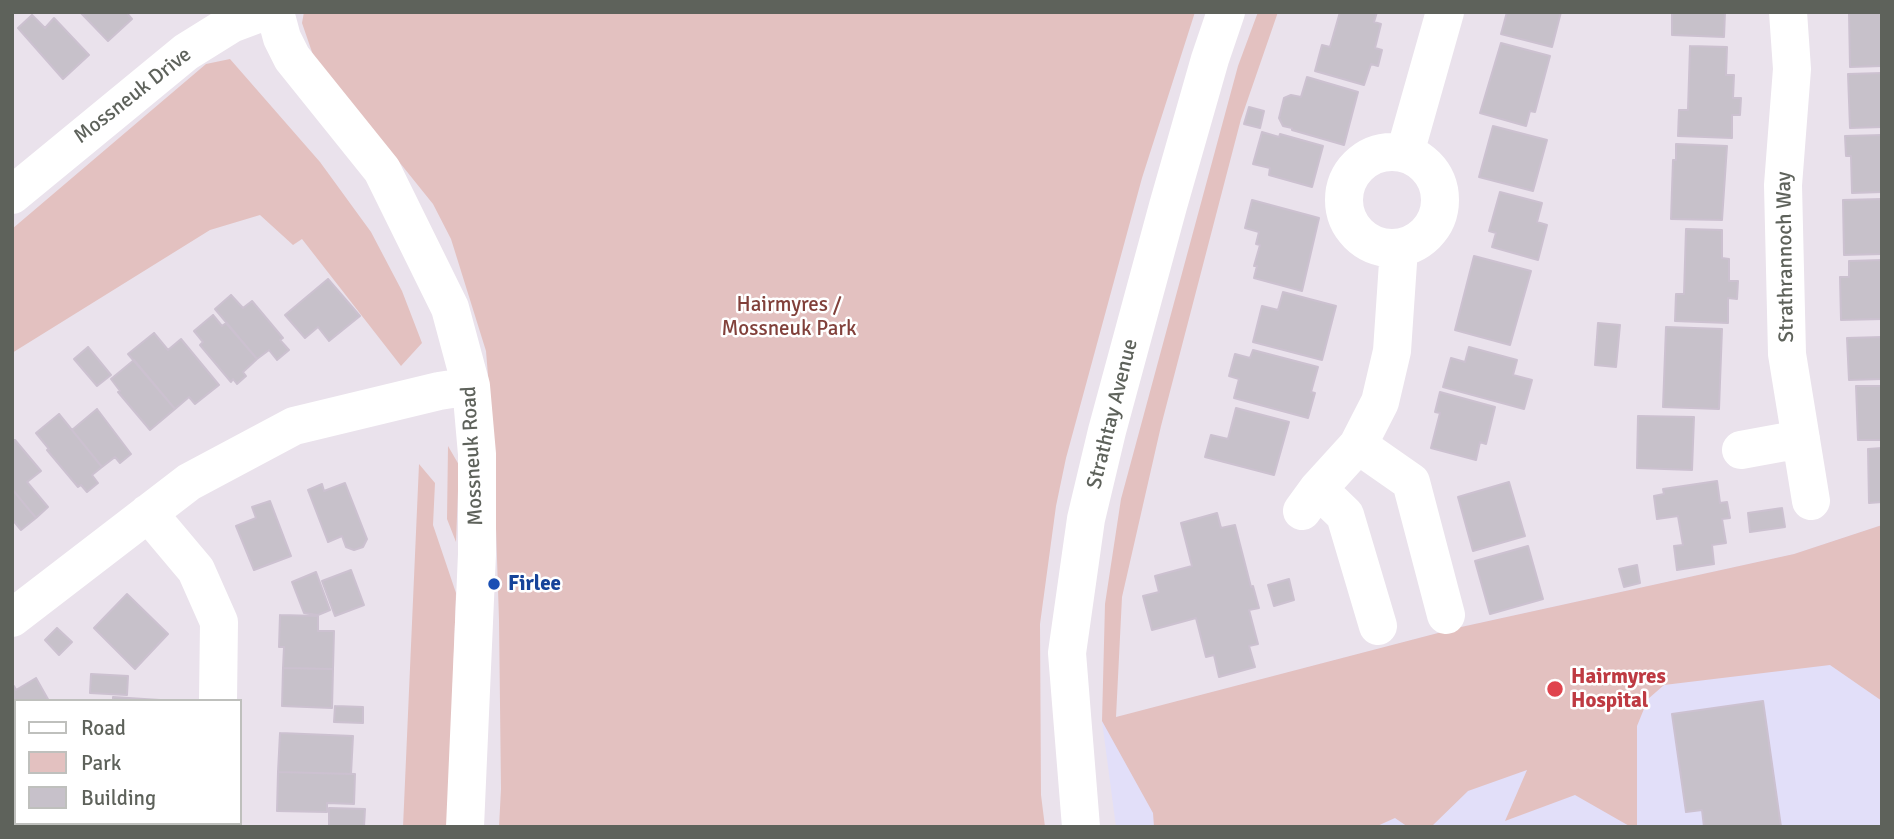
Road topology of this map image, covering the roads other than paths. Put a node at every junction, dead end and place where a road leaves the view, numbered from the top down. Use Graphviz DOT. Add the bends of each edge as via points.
graph roads {
  1 [pos="263,12"];
  2 [pos="275,12"];
  3 [pos="1226,12"];
  4 [pos="1445,12"];
  5 [pos="1788,12"];
  6 [pos="1405,153"];
  7 [pos="12,195"];
  8 [pos="1399,248"];
  9 [pos="471,386"];
  10 [pos="1801,439"];
  11 [pos="1358,445"];
  12 [pos="1741,450"];
  13 [pos="1811,501"];
  14 [pos="148,513"];
  15 [pos="1446,615"];
  16 [pos="12,618"];
  17 [pos="1378,626"];
  18 [pos="218,699"];
  19 [pos="465,827"];
  20 [pos="1081,827"];
  1 -- 7 [label="street, Mossneuk Drive" via="231,24 186,52"];
  2 -- 9 [label="street, Mossneuk Road" via="292,58 382,170 450,308"];
  3 -- 20 [label="street, Strathtay Avenue" via="1168,206 1086,519 1067,653"];
  4 -- 6 [label="street"];
  5 -- 10 [label="street, Strathrannoch Way" via="1792,69 1783,185 1787,354"];
  6 -- 8 [label="street" via="1432,172 1440,203 1428,233"];
  6 -- 8 [label="street" via="1374,155 1350,174 1344,189 1343,205 1356,233 1383,248"];
  8 -- 11 [label="street" via="1392,351 1380,402"];
  9 -- 14 [label="street" via="294,426 189,482"];
  9 -- 19 [label="street, Mossneuk Road" via="477,454 477,554"];
  10 -- 12 [label="street"];
  10 -- 13 [label="street, Strathrannoch Way"];
  11 -- 15 [label="street" via="1411,482"];
  11 -- 17 [label="street" via="1310,500 1345,515"];
  14 -- 16 [label="street"];
  14 -- 18 [label="street" via="196,570 219,622"];
}
